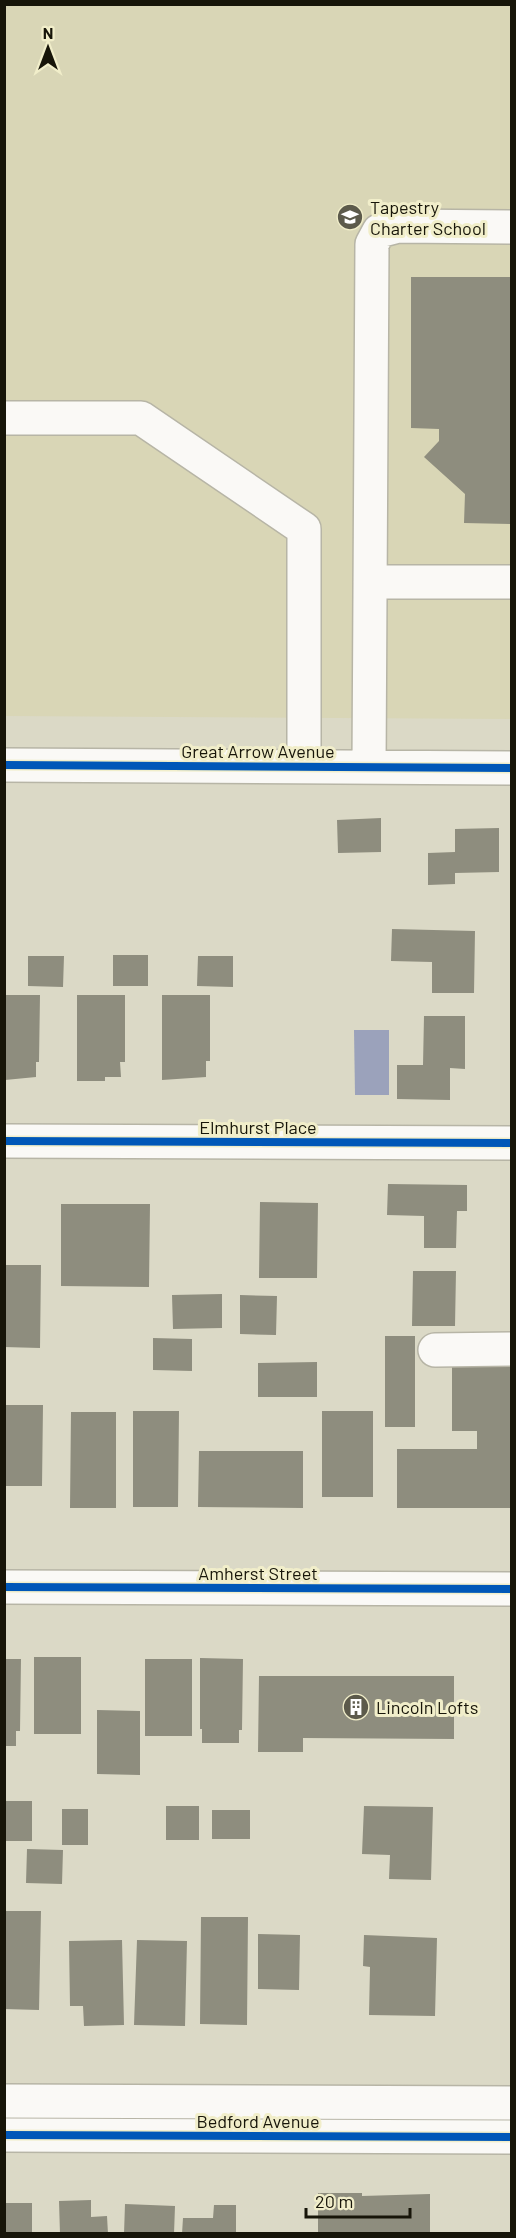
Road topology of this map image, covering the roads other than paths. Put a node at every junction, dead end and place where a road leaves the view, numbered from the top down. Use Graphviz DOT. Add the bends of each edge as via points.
graph roads {
  1 [pos="512,227"];
  2 [pos="4,418"];
  3 [pos="370,582"];
  4 [pos="512,582"];
  5 [pos="4,765"];
  6 [pos="304,766"];
  7 [pos="369,767"];
  8 [pos="512,768"];
  9 [pos="4,1141"];
  10 [pos="512,1143"];
  11 [pos="512,1349"];
  12 [pos="435,1350"];
  13 [pos="4,1587"];
  14 [pos="512,1589"];
  15 [pos="4,2101"];
  16 [pos="512,2103"];
  17 [pos="4,2135"];
  18 [pos="512,2137"];
  1 -- 3 [label="street" via="398,226 379,231 372,244"];
  2 -- 6 [label="street" via="141,418 304,530"];
  3 -- 4 [label="street"];
  3 -- 7 [label="street"];
  5 -- 6 [label="street, Great Arrow Avenue"];
  6 -- 7 [label="street, Great Arrow Avenue"];
  7 -- 8 [label="street, Great Arrow Avenue"];
  9 -- 10 [label="street, Elmhurst Place"];
  11 -- 12 [label="street"];
  13 -- 14 [label="street, Amherst Street"];
  15 -- 16 [label="street, Bedford Avenue"];
  17 -- 18 [label="street, Bedford Avenue"];
}
